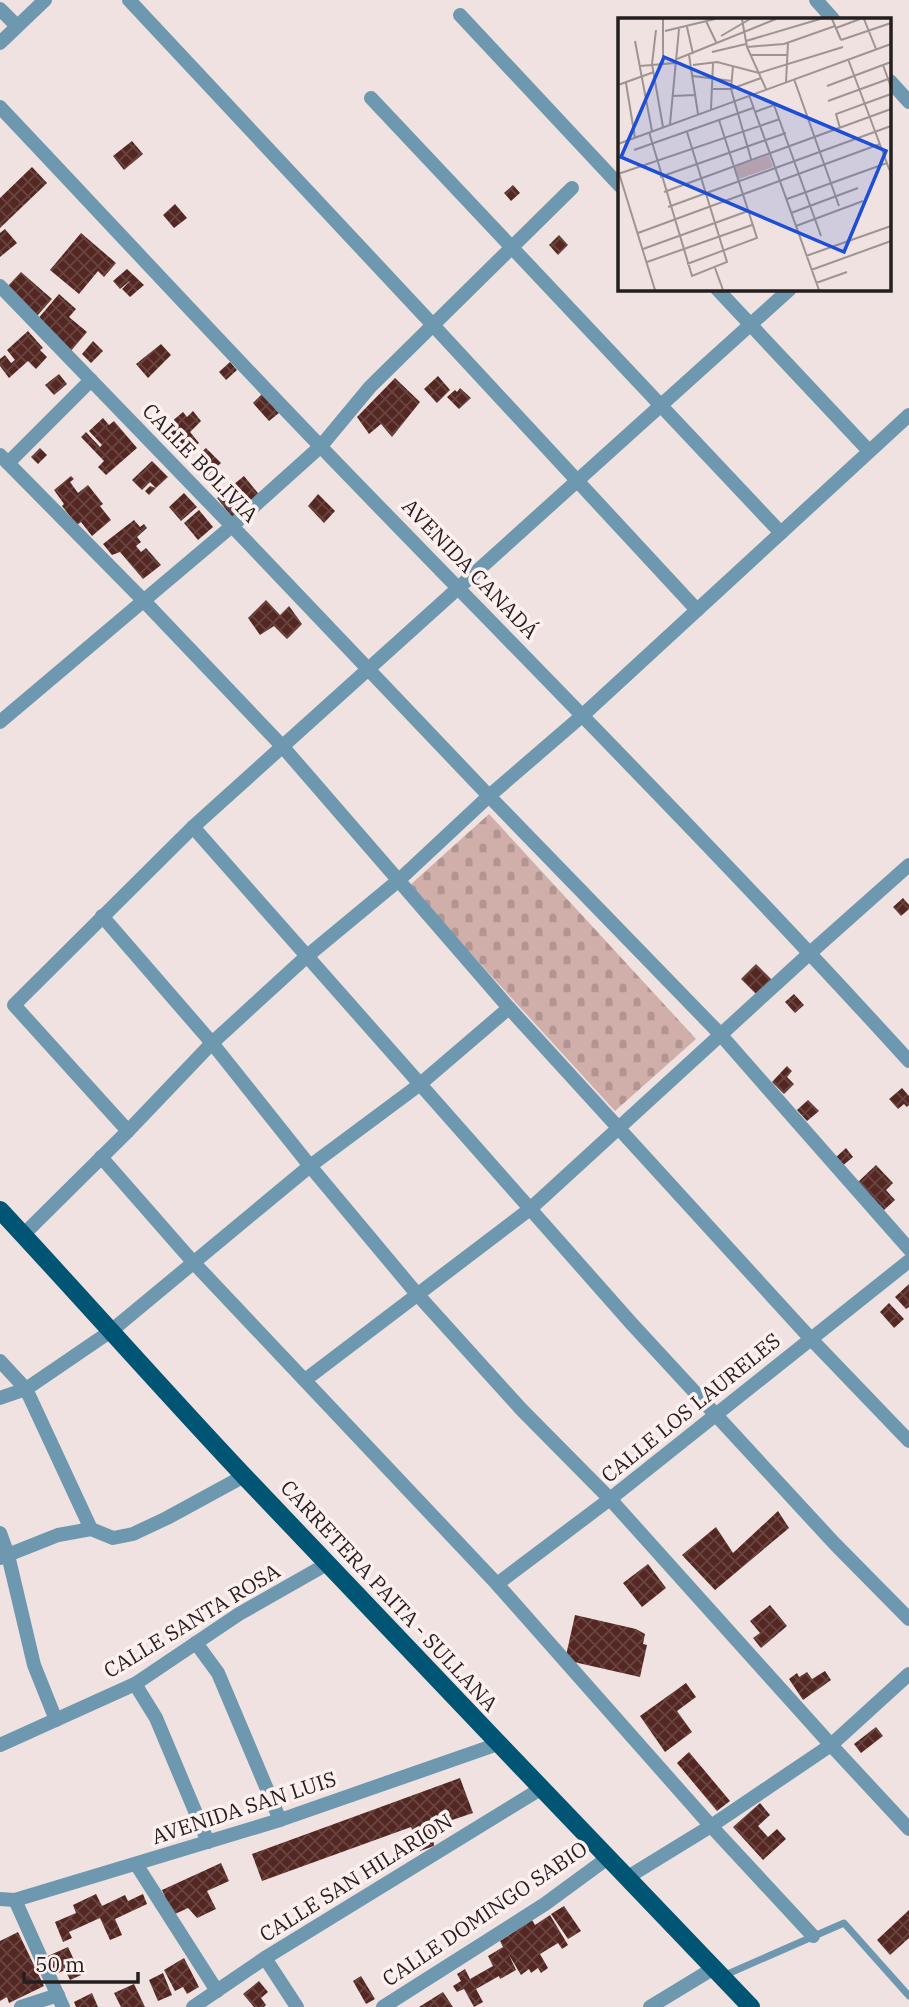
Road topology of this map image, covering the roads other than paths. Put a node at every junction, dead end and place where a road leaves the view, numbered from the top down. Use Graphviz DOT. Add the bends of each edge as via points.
graph roads {
  1 [pos="45,0"];
  2 [pos="129,0"];
  3 [pos="816,0"];
  4 [pos="0,9"];
  5 [pos="460,15"];
  6 [pos="832,18"];
  7 [pos="17,26"];
  8 [pos="0,43"];
  9 [pos="892,83"];
  10 [pos="370,98"];
  11 [pos="909,102"];
  12 [pos="0,107"];
  13 [pos="618,184"];
  14 [pos="572,188"];
  15 [pos="511,247"];
  16 [pos="0,286"];
  17 [pos="718,290"];
  18 [pos="789,290"];
  19 [pos="432,324"];
  20 [pos="751,325"];
  21 [pos="91,380"];
  22 [pos="661,406"];
  23 [pos="909,415"];
  24 [pos="321,446"];
  25 [pos="869,451"];
  26 [pos="4,459"];
  27 [pos="577,481"];
  28 [pos="232,526"];
  29 [pos="781,533"];
  30 [pos="459,589"];
  31 [pos="143,600"];
  32 [pos="697,611"];
  33 [pos="368,670"];
  34 [pos="583,715"];
  35 [pos="0,722"];
  36 [pos="283,747"];
  37 [pos="489,796"];
  38 [pos="193,827"];
  39 [pos="909,865"];
  40 [pos="399,880"];
  41 [pos="102,916"];
  42 [pos="810,953"];
  43 [pos="306,957"];
  44 [pos="509,1008"];
  45 [pos="720,1034"];
  46 [pos="212,1042"];
  47 [pos="909,1061"];
  48 [pos="419,1085"];
  49 [pos="619,1128"];
  50 [pos="128,1131"];
  51 [pos="101,1157"];
  52 [pos="310,1166"];
  53 [pos="530,1209"];
  54 [pos="0,1210"];
  55 [pos="23,1235"];
  56 [pos="909,1249"];
  57 [pos="909,1261"];
  58 [pos="192,1262"];
  59 [pos="416,1294"];
  60 [pos="111,1331"];
  61 [pos="811,1339"];
  62 [pos="0,1361"];
  63 [pos="305,1380"];
  64 [pos="26,1389"];
  65 [pos="0,1398"];
  66 [pos="715,1416"];
  67 [pos="909,1441"];
  68 [pos="244,1476"];
  69 [pos="610,1499"];
  70 [pos="91,1530"];
  71 [pos="0,1533"];
  72 [pos="4,1557"];
  73 [pos="327,1564"];
  74 [pos="497,1584"];
  75 [pos="909,1619"];
  76 [pos="196,1643"];
  77 [pos="909,1674"];
  78 [pos="135,1684"];
  79 [pos="56,1720"];
  80 [pos="498,1744"];
  81 [pos="0,1745"];
  82 [pos="831,1745"];
  83 [pos="542,1788"];
  84 [pos="279,1820"];
  85 [pos="710,1826"];
  86 [pos="909,1829"];
  87 [pos="208,1842"];
  88 [pos="609,1857"];
  89 [pos="136,1864"];
  90 [pos="628,1877"];
  91 [pos="7,1900"];
  92 [pos="813,1936"];
  93 [pos="265,1958"];
  94 [pos="718,1972"];
  95 [pos="217,1991"];
  96 [pos="909,1996"];
  97 [pos="61,2001"];
  98 [pos="21,2007"];
  99 [pos="193,2007"];
  100 [pos="297,2007"];
  101 [pos="383,2007"];
  102 [pos="650,2007"];
  103 [pos="751,2007"];
  1 -- 7 [label="street"];
  2 -- 19 [label="street"];
  3 -- 6 [label="street"];
  4 -- 7 [label="street"];
  5 -- 13 [label="street"];
  7 -- 8 [label="street"];
  9 -- 11 [label="street"];
  10 -- 15 [label="street"];
  12 -- 24 [label="street, AVENIDA CANADÁ"];
  14 -- 15 [label="street"];
  15 -- 19 [label="street"];
  15 -- 22 [label="street"];
  16 -- 21 [label="street, CALLE BOLIVIA"];
  17 -- 20 [label="street"];
  18 -- 20 [label="street"];
  19 -- 24 [label="street"];
  19 -- 27 [label="street"];
  20 -- 22 [label="street"];
  20 -- 25 [label="street"];
  21 -- 26 [label="street"];
  21 -- 28 [label="street, CALLE BOLIVIA"];
  22 -- 27 [label="street"];
  22 -- 29 [label="street"];
  23 -- 25 [label="street"];
  24 -- 28 [label="street"];
  24 -- 30 [label="street, AVENIDA CANADÁ"];
  25 -- 29 [label="street"];
  26 -- 31 [label="street"];
  27 -- 30 [label="street"];
  27 -- 32 [label="street"];
  28 -- 31 [label="street"];
  28 -- 33 [label="street, CALLE BOLIVIA"];
  29 -- 32 [label="street"];
  30 -- 33 [label="street"];
  30 -- 34 [label="street, AVENIDA CANADÁ"];
  31 -- 35 [label="street"];
  31 -- 36 [label="street"];
  32 -- 34 [label="street"];
  33 -- 36 [label="street"];
  33 -- 37 [label="street, CALLE BOLIVIA"];
  34 -- 37 [label="street"];
  34 -- 42 [label="street, AVENIDA CANADÁ"];
  36 -- 38 [label="street"];
  36 -- 40 [label="street"];
  37 -- 40 [label="street"];
  37 -- 45 [label="street, CALLE BOLIVIA"];
  38 -- 41 [label="street"];
  38 -- 43 [label="street"];
  39 -- 42 [label="street"];
  40 -- 43 [label="street"];
  40 -- 44 [label="street"];
  41 -- 46 [label="street"];
  41 -- 50 [label="street" via="14,1005"];
  42 -- 45 [label="street"];
  42 -- 47 [label="street, AVENIDA CANADÁ"];
  43 -- 46 [label="street"];
  43 -- 48 [label="street"];
  44 -- 48 [label="street"];
  44 -- 49 [label="street"];
  45 -- 49 [label="street"];
  45 -- 56 [label="street, CALLE BOLIVIA"];
  46 -- 50 [label="street"];
  46 -- 52 [label="street"];
  48 -- 52 [label="street"];
  48 -- 53 [label="street"];
  49 -- 53 [label="street"];
  49 -- 61 [label="street"];
  50 -- 51 [label="street"];
  51 -- 55 [label="street"];
  51 -- 58 [label="street"];
  52 -- 58 [label="street"];
  52 -- 59 [label="street"];
  53 -- 59 [label="street"];
  53 -- 66 [label="street"];
  54 -- 55 [label="main road, CARRETERA PAITA - SULLANA"];
  55 -- 60 [label="main road, CARRETERA PAITA - SULLANA"];
  57 -- 61 [label="street, CALLE LOS LAURELES"];
  58 -- 60 [label="street"];
  58 -- 63 [label="street"];
  59 -- 63 [label="street"];
  59 -- 69 [label="street"];
  60 -- 64 [label="street"];
  60 -- 68 [label="main road, CARRETERA PAITA - SULLANA"];
  61 -- 66 [label="street, CALLE LOS LAURELES"];
  61 -- 67 [label="street"];
  62 -- 64 [label="street"];
  63 -- 74 [label="street"];
  64 -- 65 [label="street"];
  64 -- 70 [label="street"];
  66 -- 69 [label="street, CALLE LOS LAURELES"];
  66 -- 75 [label="street"];
  68 -- 70 [label="street" via="134,1534 113,1538"];
  68 -- 73 [label="main road, CARRETERA PAITA - SULLANA"];
  69 -- 74 [label="street, CALLE LOS LAURELES"];
  69 -- 82 [label="street"];
  70 -- 72 [label="street" via="58,1535"];
  71 -- 72 [label="street"];
  72 -- 79 [label="street" via="34,1665"];
  73 -- 76 [label="street, CALLE SANTA ROSA"];
  73 -- 80 [label="main road, CARRETERA PAITA - SULLANA"];
  74 -- 85 [label="street"];
  76 -- 78 [label="street, CALLE SANTA ROSA"];
  76 -- 84 [label="street" via="218,1673"];
  77 -- 82 [label="street"];
  78 -- 79 [label="street, CALLE SANTA ROSA"];
  78 -- 87 [label="street" via="156,1718"];
  79 -- 81 [label="street, CALLE SANTA ROSA"];
  80 -- 83 [label="main road, CARRETERA PAITA - SULLANA"];
  80 -- 84 [label="street, AVENIDA SAN LUIS"];
  82 -- 85 [label="street"];
  82 -- 86 [label="street"];
  83 -- 88 [label="main road, CARRETERA PAITA - SULLANA"];
  83 -- 93 [label="street, CALLE SAN HILARION"];
  84 -- 87 [label="street, AVENIDA SAN LUIS"];
  85 -- 90 [label="street"];
  85 -- 92 [label="street"];
  87 -- 89 [label="street, AVENIDA SAN LUIS"];
  88 -- 90 [label="main road, CARRETERA PAITA - SULLANA"];
  88 -- 101 [label="street, CALLE DOMINGO SABIO" via="545,1905"];
  89 -- 91 [label="street, AVENIDA SAN LUIS"];
  89 -- 95 [label="street"];
  90 -- 94 [label="main road, CARRETERA PAITA - SULLANA"];
  91 -- 97 [label="street"];
  92 -- 94 [label="lane"];
  92 -- 96 [label="lane" via="844,1923"];
  93 -- 95 [label="street, CALLE SAN HILARION"];
  93 -- 100 [label="street"];
  94 -- 102 [label="street"];
  94 -- 103 [label="main road, CARRETERA PAITA - SULLANA"];
  95 -- 99 [label="street, CALLE SAN HILARION"];
  97 -- 98 [label="street"];
}
